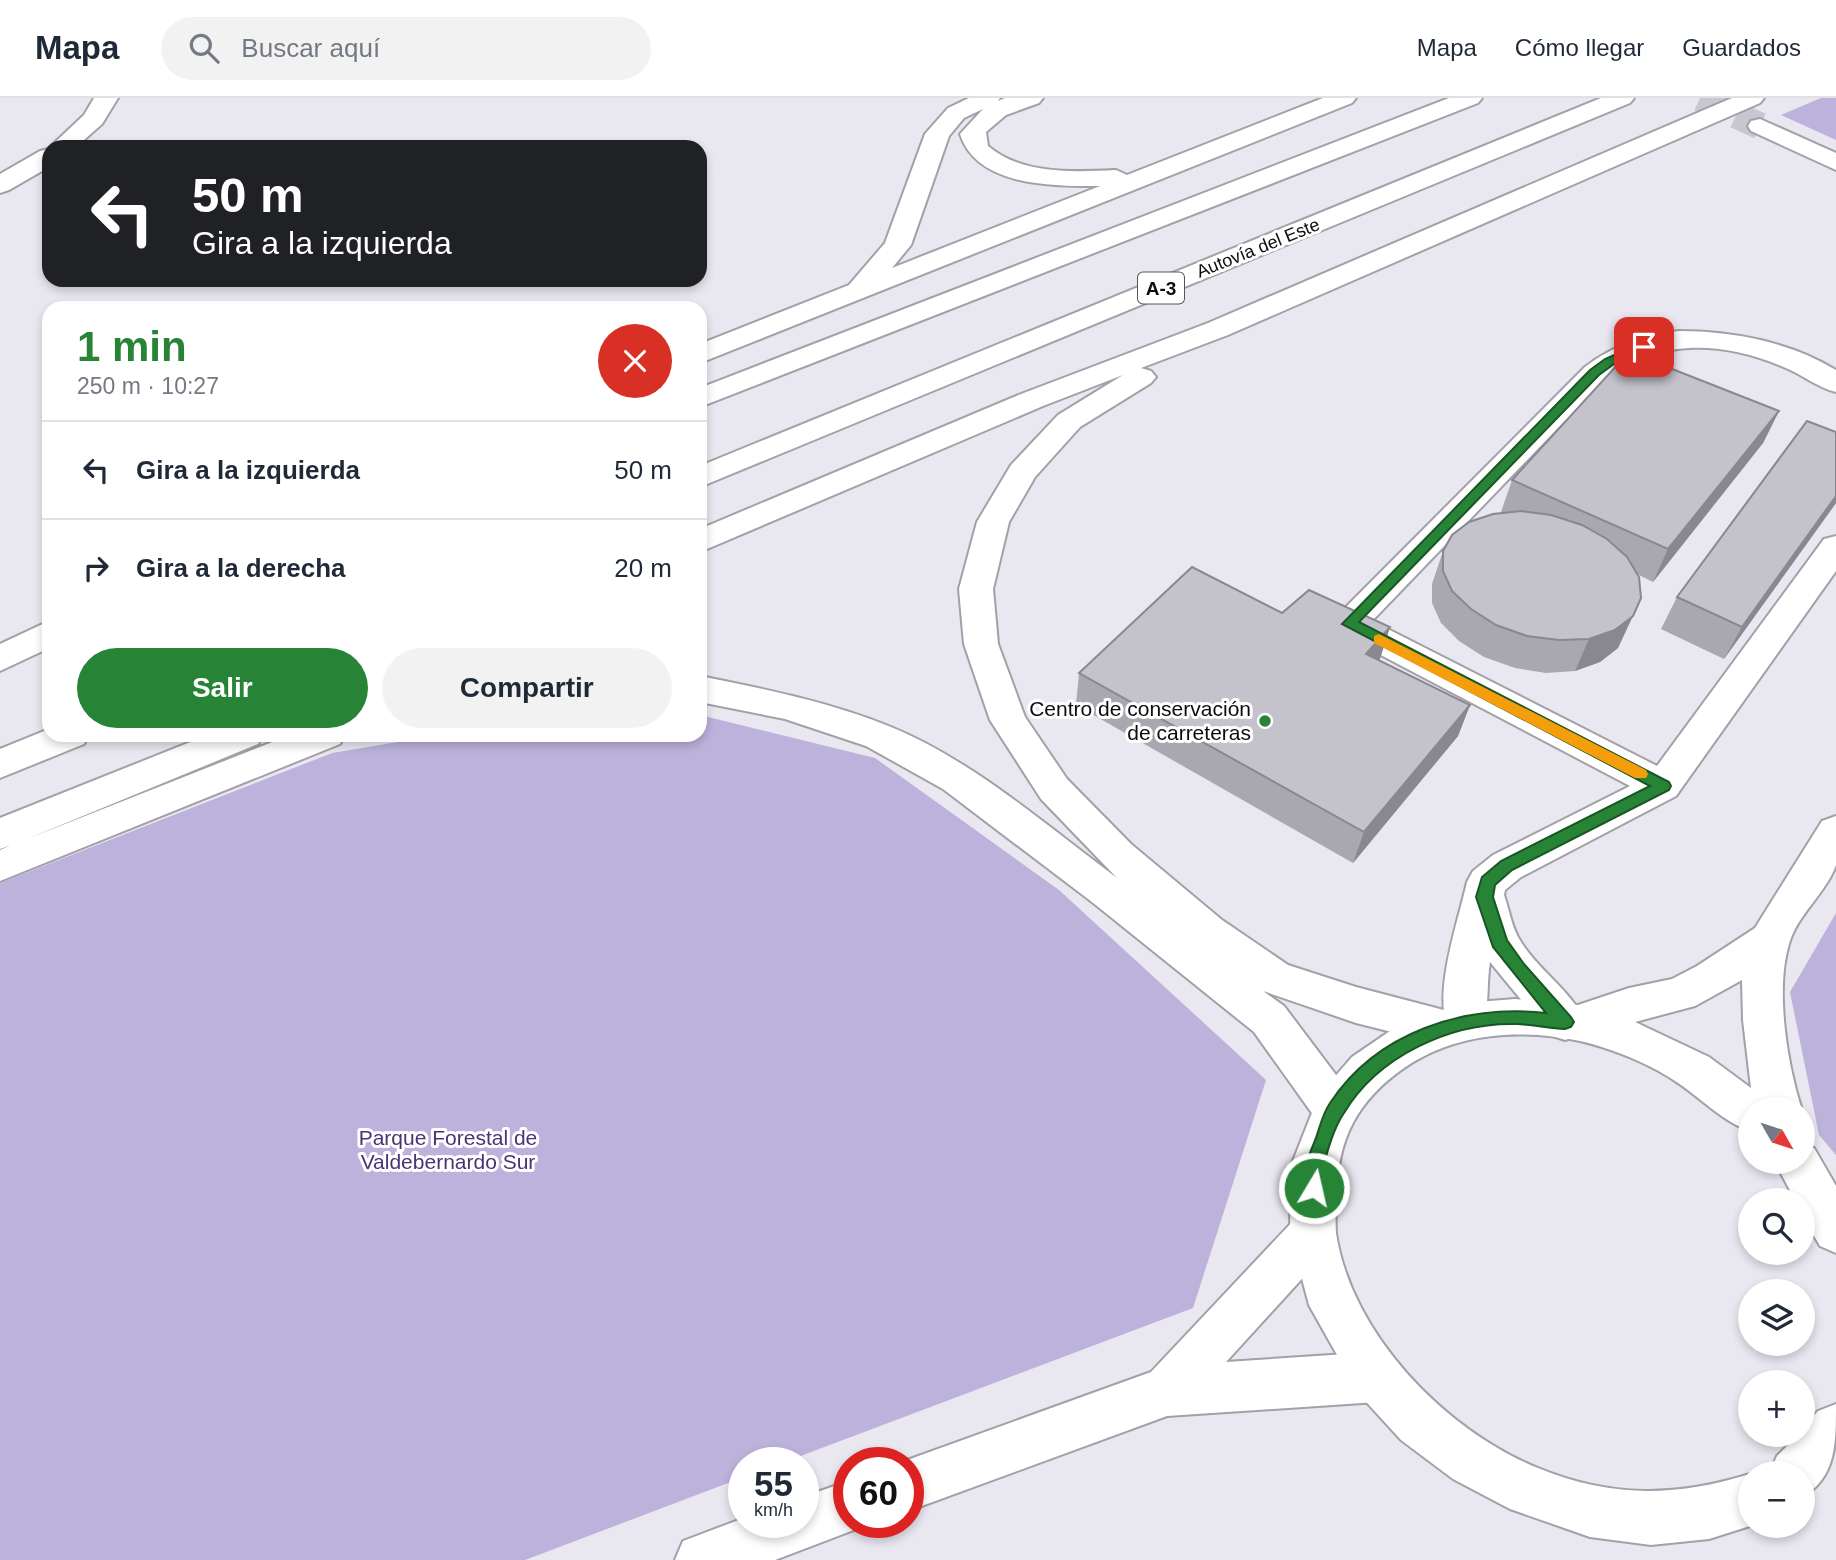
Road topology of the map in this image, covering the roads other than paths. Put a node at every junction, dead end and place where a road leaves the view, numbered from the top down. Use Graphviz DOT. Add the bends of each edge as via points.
graph roads {
  1 [pos="106,98"];
  2 [pos="988,98"];
  3 [pos="1031,98"];
  4 [pos="1344,98"];
  5 [pos="1469,98"];
  6 [pos="1622,98"];
  7 [pos="1752,98"];
  8 [pos="70,140"];
  9 [pos="1836,149"];
  10 [pos="42,160"];
  11 [pos="1836,163"];
  12 [pos="1139,177"];
  13 [pos="0,185"];
  14 [pos="857,291"];
  15 [pos="1218,329"];
  16 [pos="707,351"];
  17 [pos="1836,383"];
  18 [pos="707,395"];
  19 [pos="707,474"];
  20 [pos="707,538"];
  21 [pos="1836,547"];
  22 [pos="42,638"];
  23 [pos="42,645"];
  24 [pos="0,659"];
  25 [pos="707,690"];
  26 [pos="54,742"];
  27 [pos="228,742"];
  28 [pos="310,742"];
  29 [pos="0,764"];
  30 [pos="1663,786"];
  31 [pos="1836,831"];
  32 [pos="0,834"];
  33 [pos="0,866"];
  34 [pos="1485,897"];
  35 [pos="1769,940"];
  36 [pos="1571,1023"];
  37 [pos="1454,1024"];
  38 [pos="1776,1097"];
  39 [pos="1738,1100"];
  40 [pos="1335,1109"];
  41 [pos="1805,1174"];
  42 [pos="1836,1231"];
  43 [pos="1312,1233"];
  44 [pos="1377,1377"];
  45 [pos="1167,1391"];
  46 [pos="1836,1429"];
  47 [pos="1815,1464"];
  48 [pos="924,1479"];
  49 [pos="1738,1504"];
  50 [pos="833,1513"];
  51 [pos="702,1560"];
  1 -- 8 [label="main road" via="93,119"];
  2 -- 14 [label="main road" via="956,113 937,134 898,245"];
  3 -- 12 [label="main road" via="997,110 980,122 972,134 977,149 992,161 1018,170 1064,178"];
  4 -- 12 [label="main road"];
  5 -- 18 [label="main road"];
  6 -- 19 [label="main road, Autovía del Este / A-3"];
  7 -- 15 [label="main road"];
  9 -- 11 [label="main road" via="1767,123"];
  10 -- 13 [label="main road"];
  12 -- 14 [label="main road"];
  14 -- 16 [label="main road"];
  15 -- 20 [label="main road" via="1032,400"];
  15 -- 37 [label="main road" via="1069,421 1022,472 993,522 976,589 981,643 1008,720 1054,789 1117,855 1208,932 1274,977 1356,1005"];
  17 -- 30 [label="main road" via="1777,355 1714,341 1657,342 1630,351 1594,373 1349,624"];
  21 -- 30 [label="main road"];
  22 -- 24 [label="main road"];
  23 -- 24 [label="main road"];
  25 -- 40 [label="main road" via="789,707 879,737 956,779 1269,1019"];
  26 -- 29 [label="main road"];
  27 -- 32 [label="main road"];
  28 -- 33 [label="main road"];
  30 -- 34 [label="main road" via="1507,866 1488,882"];
  31 -- 35 [label="main road"];
  34 -- 36 [label="main road" via="1499,942 1518,969"];
  34 -- 37 [label="main road"];
  35 -- 36 [label="main road" via="1680,994"];
  35 -- 38 [label="main road" via="1763,1020"];
  36 -- 37 [label="main road" via="1515,1017"];
  36 -- 39 [label="main road" via="1636,1041 1694,1070"];
  37 -- 40 [label="main road" via="1408,1042 1367,1070"];
  40 -- 43 [label="main road" via="1314,1166"];
  41 -- 42 [label="main road"];
  43 -- 44 [label="main road" via="1334,1305"];
  43 -- 45 [label="main road"];
  44 -- 45 [label="main road"];
  44 -- 49 [label="main road" via="1430,1430 1471,1461 1528,1491 1590,1511 1651,1518 1709,1513"];
  45 -- 48 [label="main road"];
  46 -- 47 [label="main road"];
  50 -- 51 [label="main road"];
}
